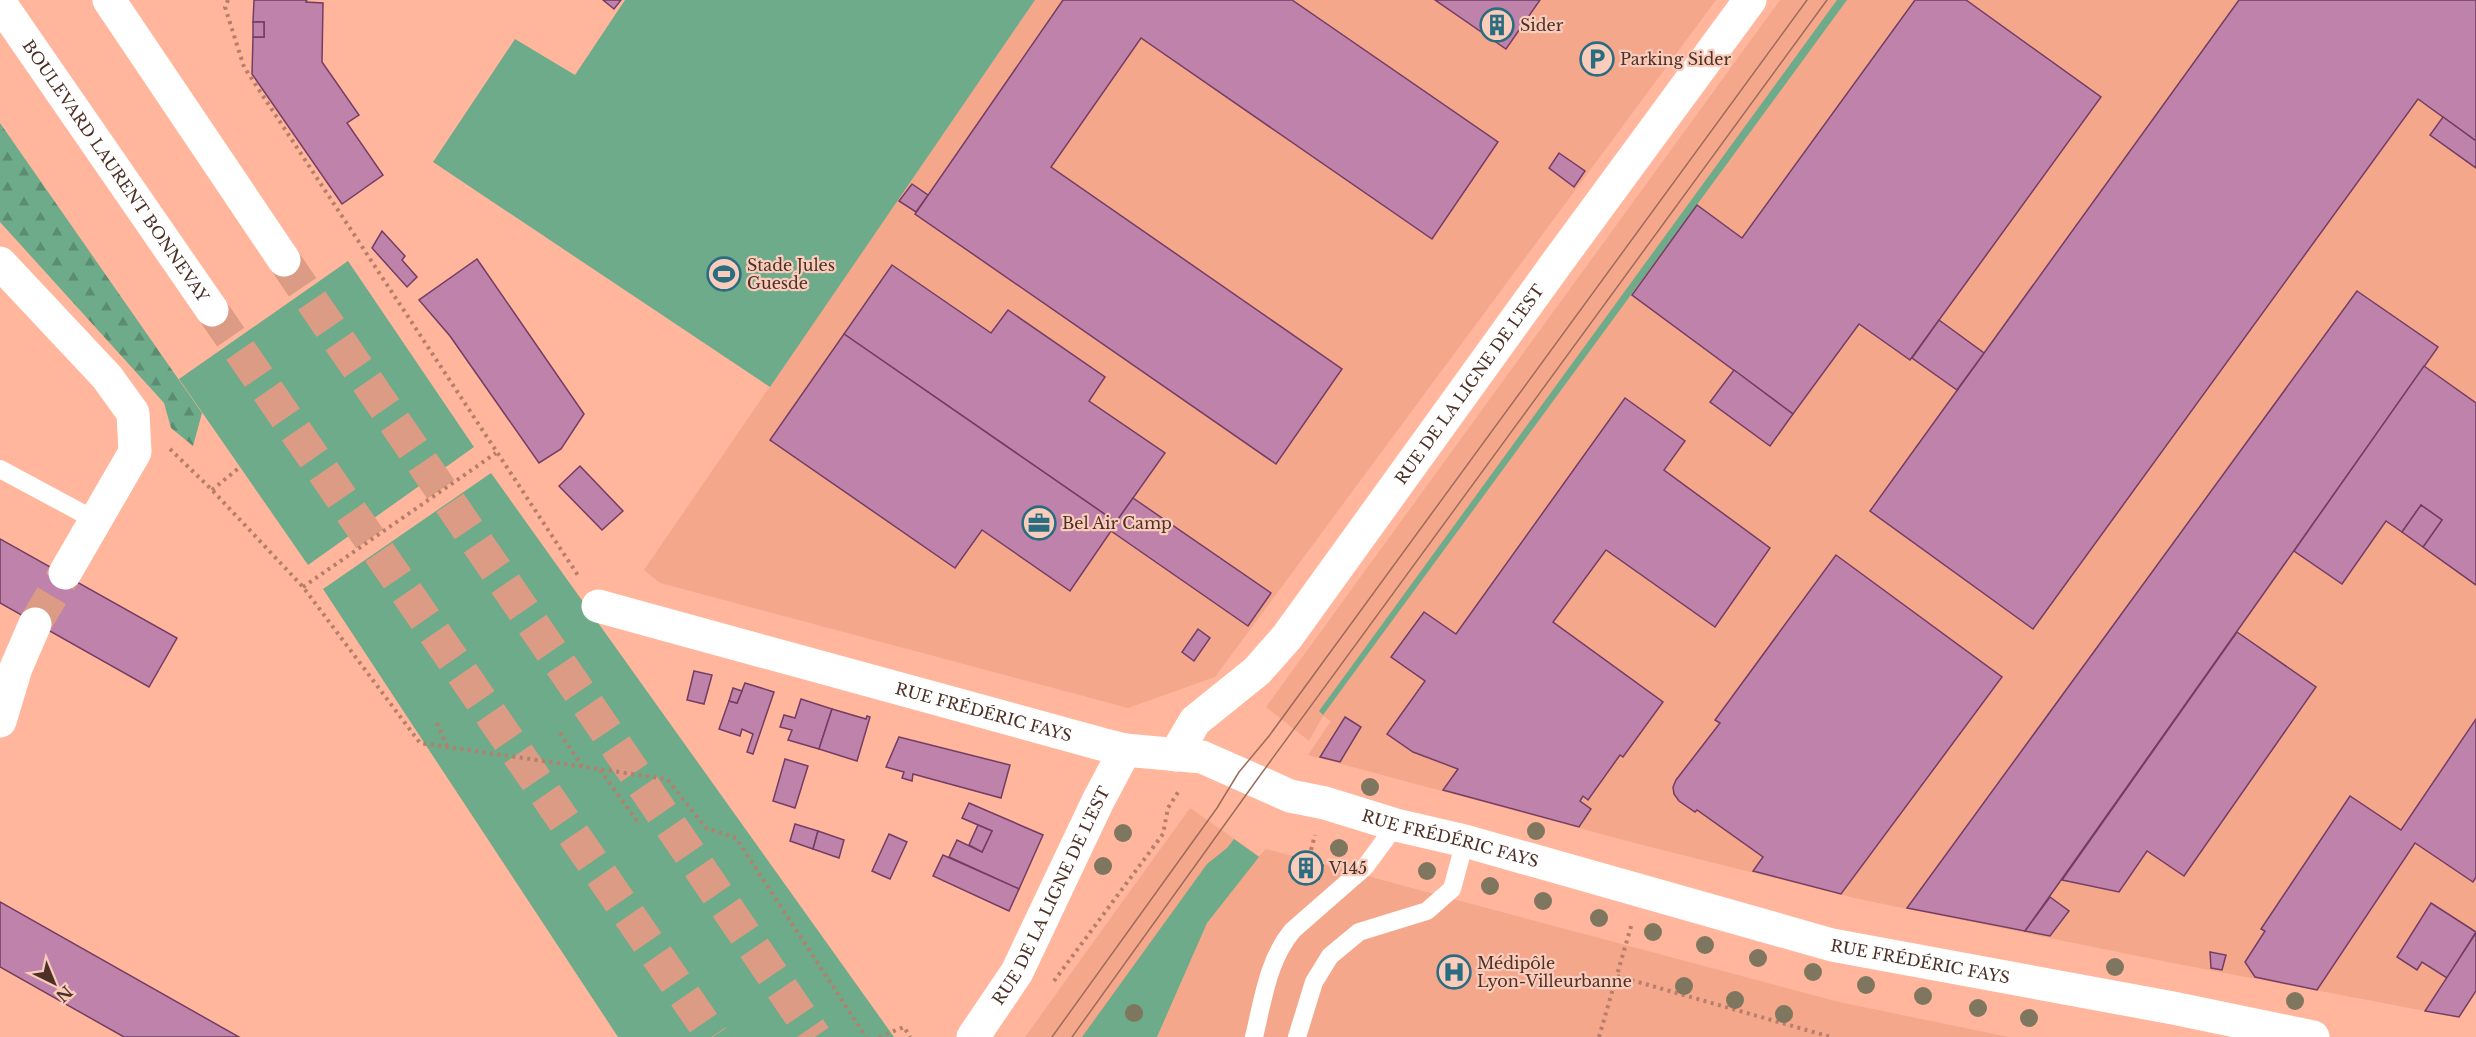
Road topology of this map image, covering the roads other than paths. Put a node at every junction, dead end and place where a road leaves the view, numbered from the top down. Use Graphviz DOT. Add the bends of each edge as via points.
graph roads {
  1 [pos="109,0"];
  2 [pos="1750,0"];
  3 [pos="0,3"];
  4 [pos="284,260"];
  5 [pos="0,263"];
  6 [pos="212,310"];
  7 [pos="0,469"];
  8 [pos="95,520"];
  9 [pos="65,573"];
  10 [pos="598,606"];
  11 [pos="35,624"];
  12 [pos="0,721"];
  13 [pos="1125,750"];
  14 [pos="1175,755"];
  15 [pos="1396,825"];
  16 [pos="1465,841"];
  17 [pos="973,1037"];
  18 [pos="1254,1037"];
  19 [pos="1296,1037"];
  20 [pos="2313,1037"];
  1 -- 4 [label="main road"];
  2 -- 14 [label="main road, RUE DE LA LIGNE DE L'EST" via="1287,637 1257,671 1195,721"];
  3 -- 6 [label="main road, BOULEVARD LAURENT BONNEVAY"];
  5 -- 8 [label="main road" via="107,377 134,413 135,452"];
  7 -- 8 [label="lane"];
  8 -- 9 [label="main road"];
  10 -- 13 [label="main road, RUE FRÉDÉRIC FAYS"];
  11 -- 12 [label="main road"];
  13 -- 14 [label="main road, RUE FRÉDÉRIC FAYS"];
  13 -- 17 [label="main road, RUE DE LA LIGNE DE L'EST" via="1017,972"];
  14 -- 15 [label="main road, RUE FRÉDÉRIC FAYS" via="1202,757 1290,796"];
  15 -- 16 [label="main road, RUE FRÉDÉRIC FAYS"];
  15 -- 18 [label="lane" via="1365,867 1283,942 1273,961"];
  16 -- 19 [label="lane" via="1452,889 1444,896 1427,910 1359,932 1330,956 1314,982"];
  16 -- 20 [label="main road, RUE FRÉDÉRIC FAYS" via="1832,945"];
}
